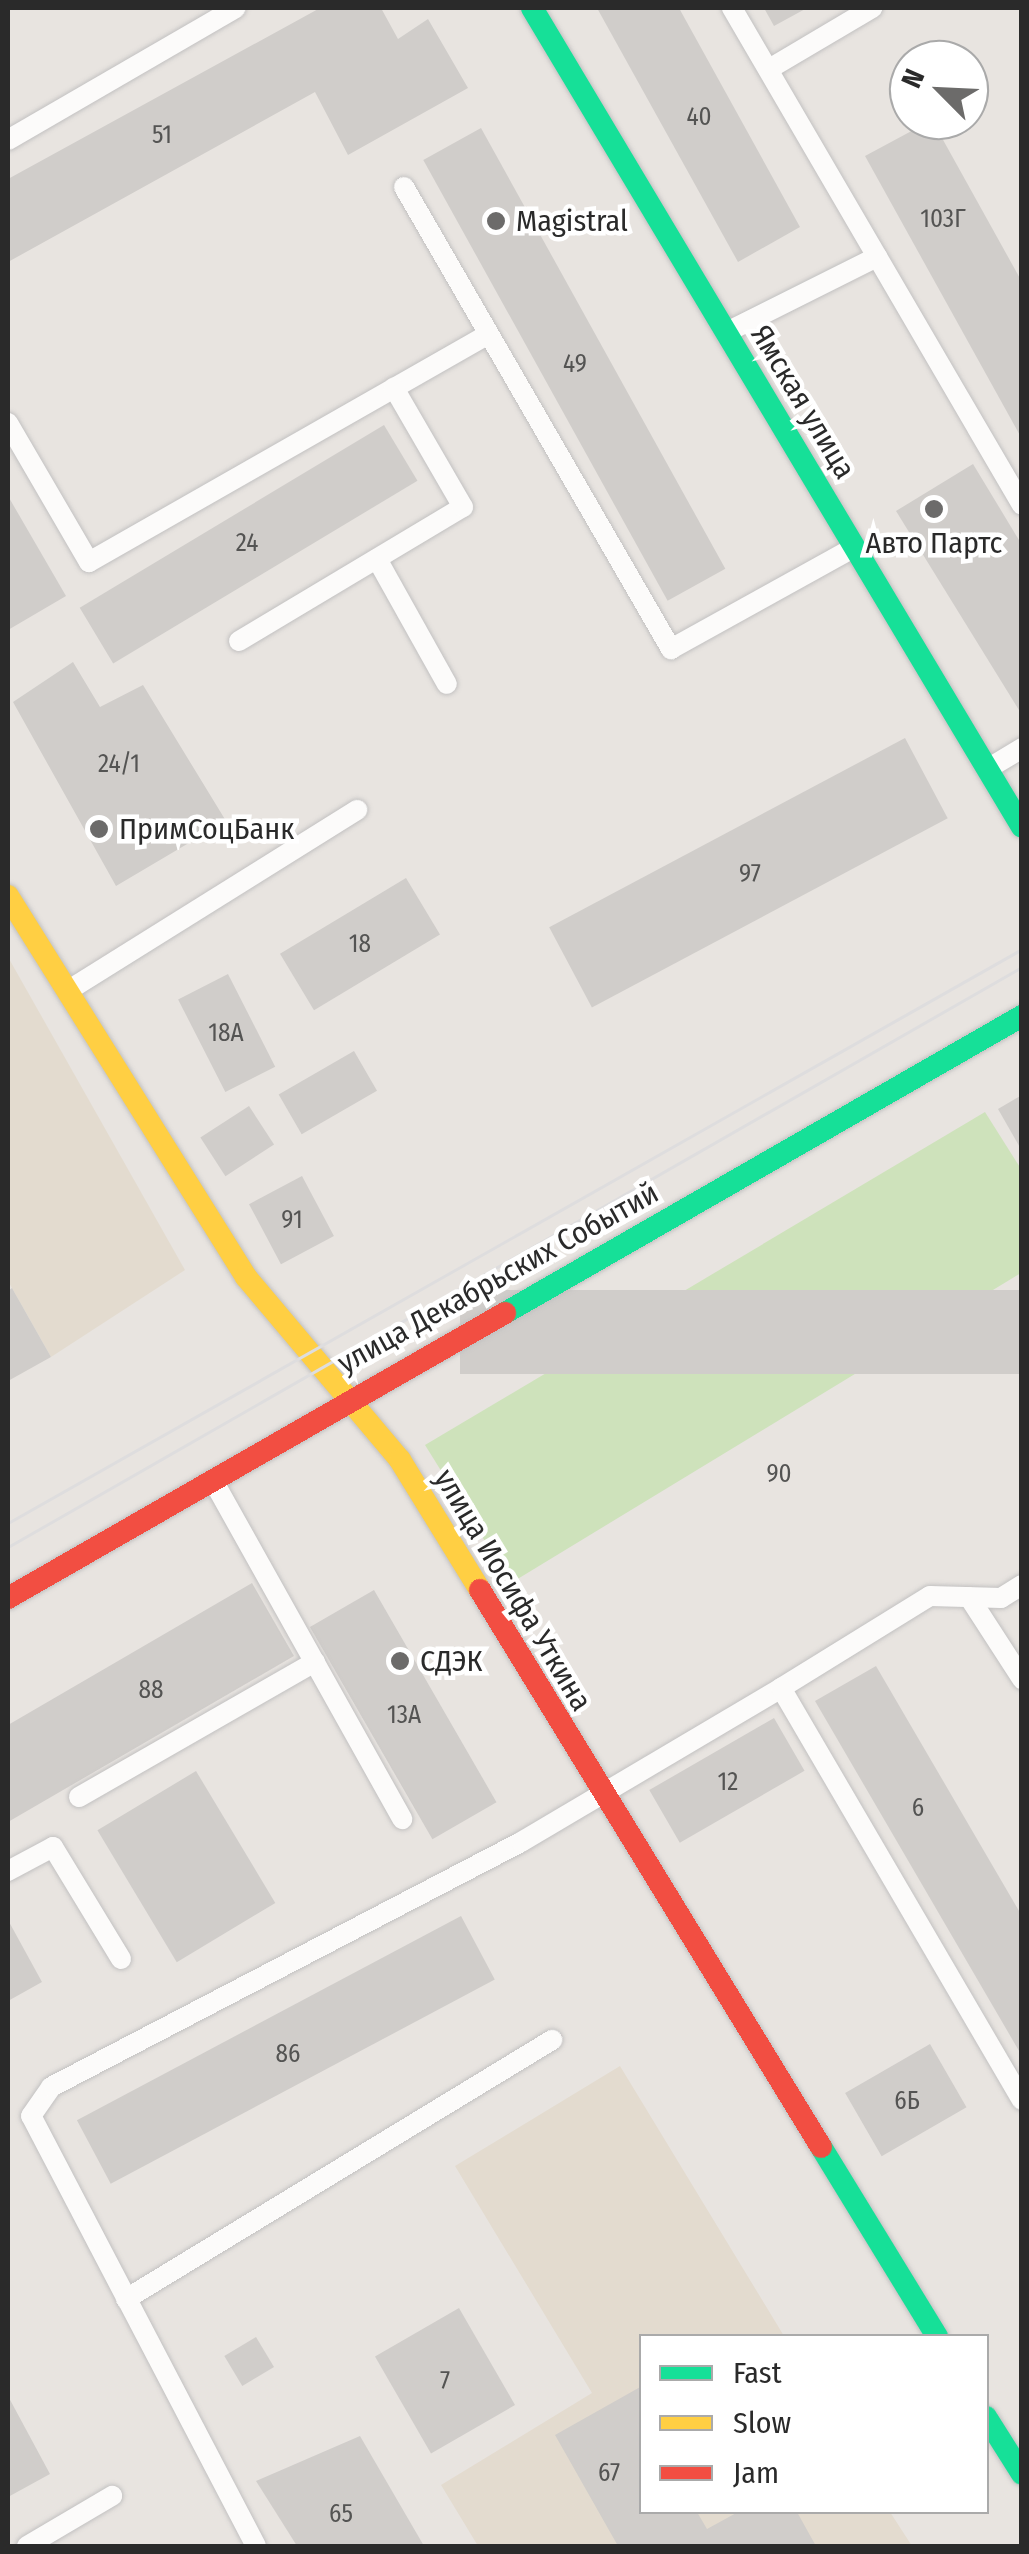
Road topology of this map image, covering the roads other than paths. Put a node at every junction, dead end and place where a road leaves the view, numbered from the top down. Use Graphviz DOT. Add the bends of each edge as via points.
graph roads {
  1 [pos="236,8"];
  2 [pos="532,8"];
  3 [pos="732,8"];
  4 [pos="872,8"];
  5 [pos="769,69"];
  6 [pos="8,140"];
  7 [pos="404,187"];
  8 [pos="877,256"];
  9 [pos="726,332"];
  10 [pos="489,334"];
  11 [pos="394,388"];
  12 [pos="8,424"];
  13 [pos="1022,504"];
  14 [pos="854,546"];
  15 [pos="376,559"];
  16 [pos="239,642"];
  17 [pos="447,684"];
  18 [pos="1022,748"];
  19 [pos="987,768"];
  20 [pos="356,810"];
  21 [pos="1022,826"];
  22 [pos="8,896"];
  23 [pos="67,991"];
  24 [pos="1022,1016"];
  25 [pos="350,1395"];
  26 [pos="212,1478"];
  27 [pos="1022,1585"];
  28 [pos="970,1597"];
  29 [pos="8,1598"];
  30 [pos="315,1662"];
  31 [pos="1022,1679"];
  32 [pos="781,1688"];
  33 [pos="601,1793"];
  34 [pos="79,1796"];
  35 [pos="402,1818"];
  36 [pos="8,1872"];
  37 [pos="121,1959"];
  38 [pos="552,2040"];
  39 [pos="1022,2100"];
  40 [pos="126,2299"];
  41 [pos="936,2334"];
  42 [pos="989,2420"];
  43 [pos="1019,2462"];
  44 [pos="112,2496"];
  45 [pos="27,2546"];
  46 [pos="256,2546"];
  1 -- 6 [label="lane"];
  2 -- 9 [label="street, Ямская улица"];
  3 -- 5 [label="lane"];
  4 -- 5 [label="lane"];
  5 -- 8 [label="lane"];
  7 -- 10 [label="lane"];
  8 -- 9 [label="lane"];
  8 -- 13 [label="lane"];
  9 -- 14 [label="street, Ямская улица"];
  10 -- 11 [label="lane"];
  10 -- 14 [label="lane" via="670,649"];
  11 -- 12 [label="lane" via="89,562"];
  11 -- 15 [label="lane" via="463,507"];
  14 -- 19 [label="street, Ямская улица"];
  15 -- 16 [label="lane"];
  15 -- 17 [label="lane"];
  18 -- 19 [label="lane"];
  19 -- 21 [label="street, Ямская улица"];
  20 -- 23 [label="lane"];
  22 -- 23 [label="street, улица Иосифа Уткина"];
  23 -- 25 [label="street, улица Иосифа Уткина" via="246,1277"];
  24 -- 25 [label="street, улица Декабрьских Событий"];
  25 -- 26 [label="street, улица Декабрьских Событий"];
  25 -- 33 [label="street, улица Иосифа Уткина" via="400,1460"];
  26 -- 29 [label="street, улица Декабрьских Событий"];
  26 -- 30 [label="lane"];
  27 -- 28 [label="lane" via="1001,1598"];
  28 -- 31 [label="lane"];
  28 -- 32 [label="lane" via="930,1596"];
  30 -- 34 [label="lane"];
  30 -- 35 [label="lane"];
  32 -- 33 [label="lane"];
  32 -- 39 [label="lane"];
  33 -- 40 [label="lane" via="51,2087 31,2116"];
  33 -- 41 [label="street, улица Иосифа Уткина"];
  36 -- 37 [label="lane" via="54,1848"];
  38 -- 40 [label="lane"];
  40 -- 46 [label="lane"];
  42 -- 43 [label="street"];
  44 -- 45 [label="lane"];
}
